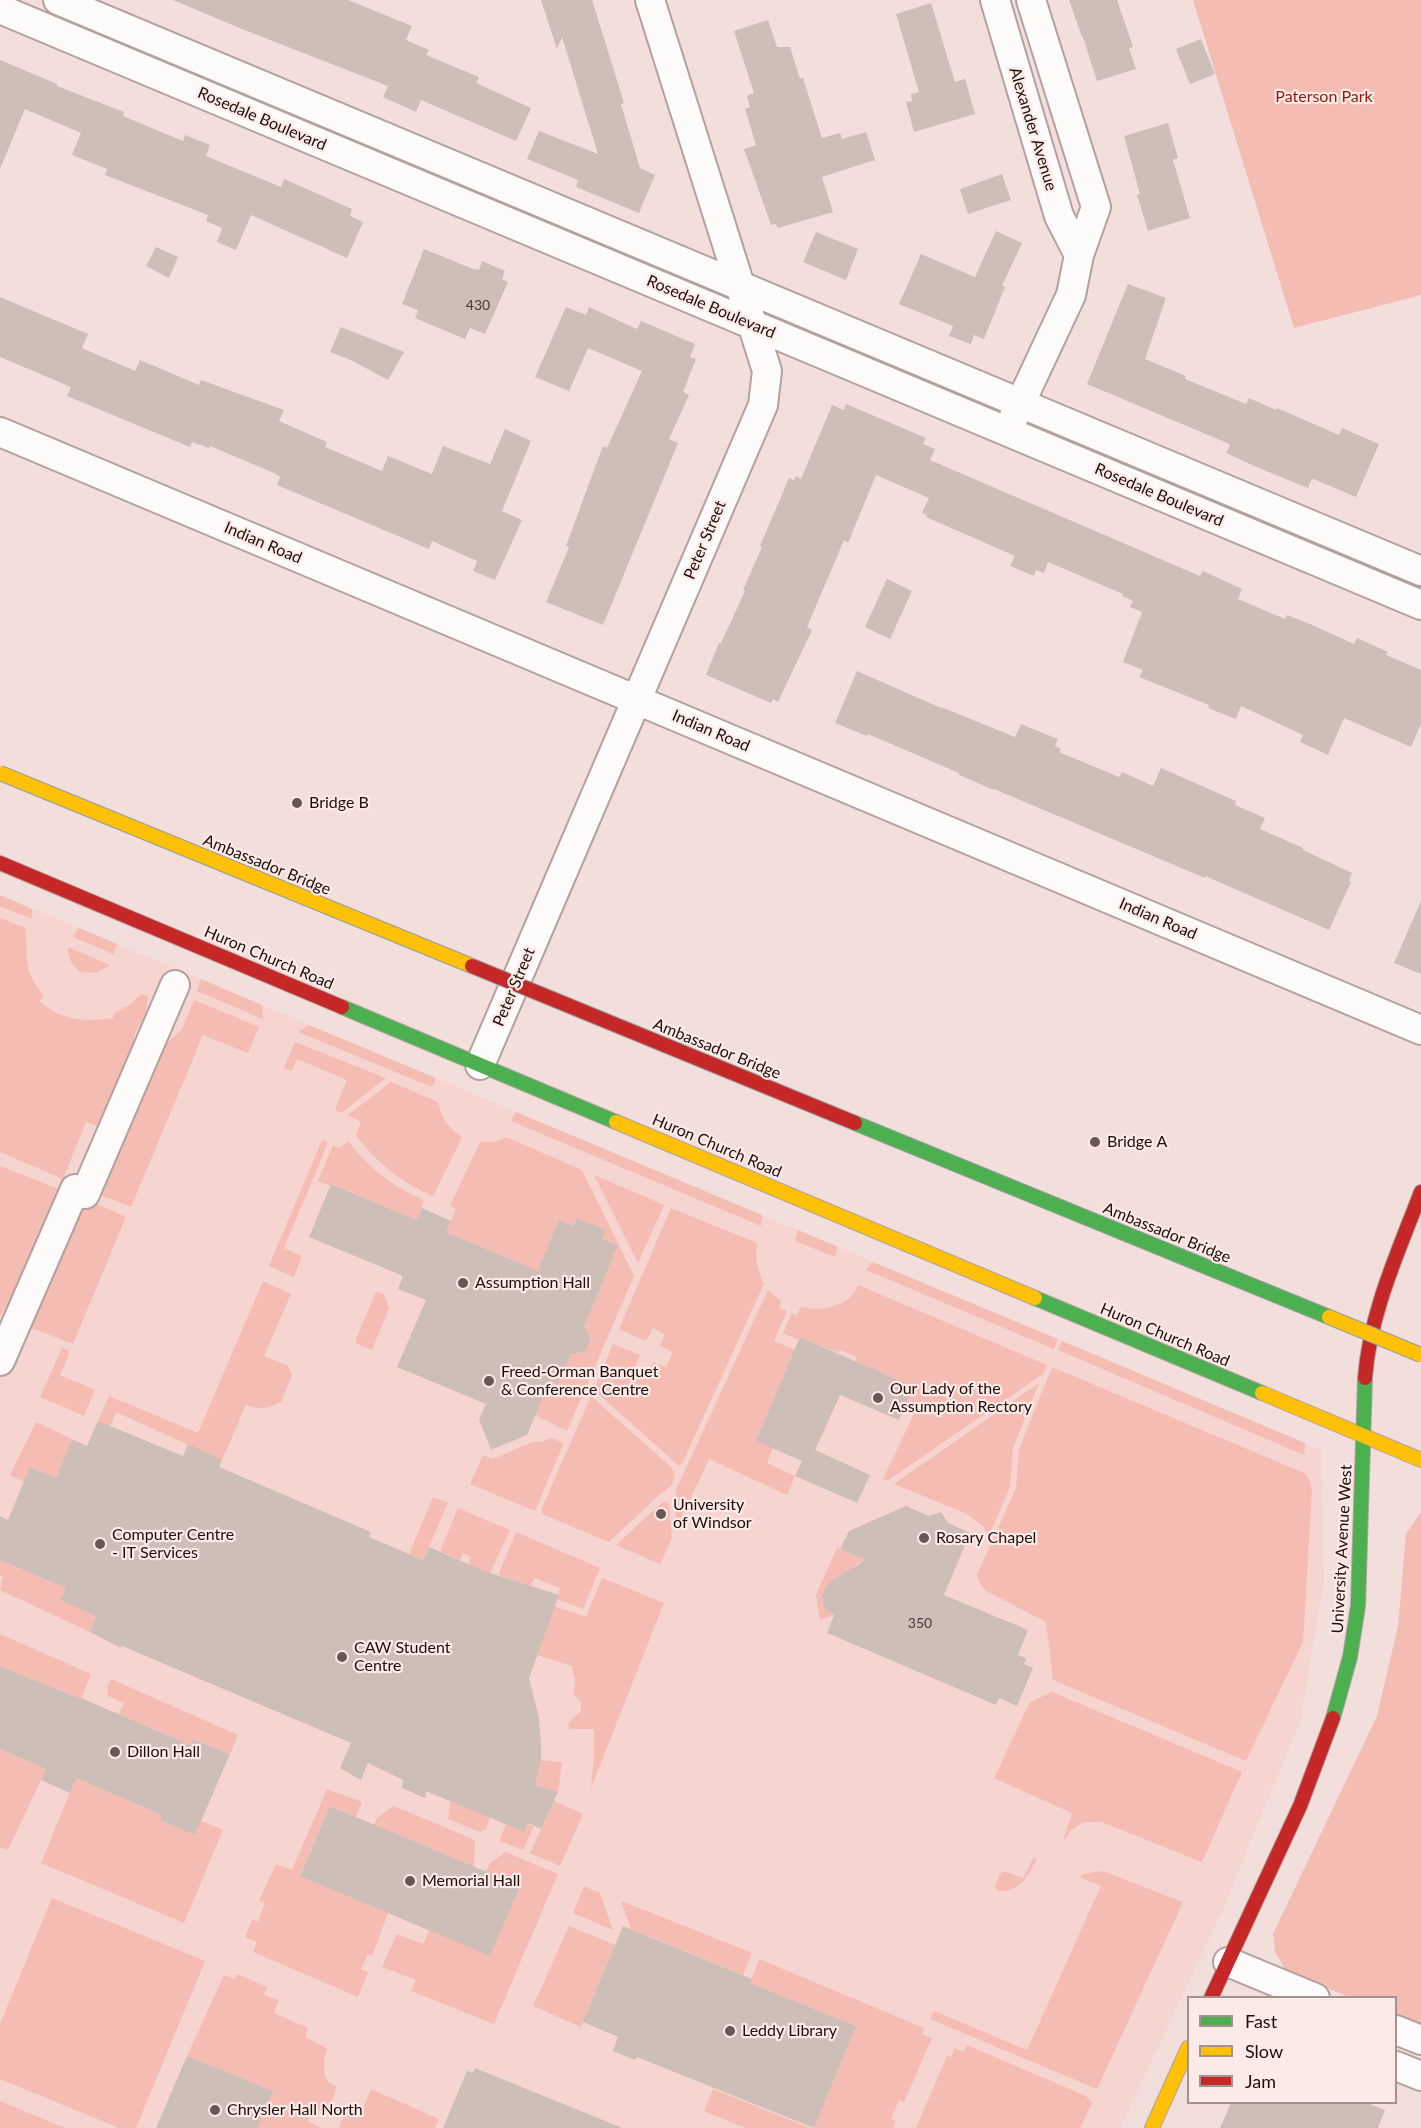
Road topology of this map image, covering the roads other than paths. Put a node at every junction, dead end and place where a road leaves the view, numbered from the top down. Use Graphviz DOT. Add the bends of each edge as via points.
graph roads {
  1 [pos="58,0"];
  2 [pos="650,0"];
  3 [pos="995,0"];
  4 [pos="1031,0"];
  5 [pos="0,9"];
  6 [pos="1079,255"];
  7 [pos="740,286"];
  8 [pos="752,325"];
  9 [pos="1020,404"];
  10 [pos="0,432"];
  11 [pos="1007,432"];
  12 [pos="1421,571"];
  13 [pos="1421,605"];
  14 [pos="636,700"];
  15 [pos="0,773"];
  16 [pos="0,863"];
  17 [pos="175,985"];
  18 [pos="1421,1030"];
  19 [pos="480,1065"];
  20 [pos="1421,1192"];
  21 [pos="1421,1355"];
  22 [pos="0,1361"];
  23 [pos="1363,1434"];
  24 [pos="1421,1460"];
  25 [pos="1228,1962"];
  26 [pos="1218,1996"];
  27 [pos="1310,1996"];
  28 [pos="1397,2031"];
  29 [pos="1421,2040"];
  30 [pos="1187,2050"];
  31 [pos="1397,2067"];
  32 [pos="1421,2076"];
  33 [pos="1152,2128"];
  1 -- 7 [label="street, Rosedale Boulevard"];
  2 -- 7 [label="street, Peter Street"];
  3 -- 6 [label="street, Alexander Avenue" via="1059,216"];
  4 -- 6 [label="street" via="1096,207"];
  5 -- 8 [label="street, Rosedale Boulevard"];
  6 -- 9 [label="street" via="1071,295"];
  7 -- 8 [label="street, Peter Street"];
  7 -- 9 [label="street, Rosedale Boulevard"];
  8 -- 11 [label="street, Rosedale Boulevard"];
  8 -- 14 [label="street, Peter Street" via="767,371 763,405"];
  9 -- 11 [label="street"];
  9 -- 12 [label="street, Rosedale Boulevard"];
  10 -- 14 [label="street, Indian Road"];
  11 -- 13 [label="street, Rosedale Boulevard"];
  14 -- 18 [label="street, Indian Road"];
  14 -- 19 [label="street, Peter Street"];
  15 -- 21 [label="main road, Ambassador Bridge, bridge"];
  16 -- 19 [label="main road, Huron Church Road"];
  17 -- 22 [label="street" via="85,1194 75,1190"];
  19 -- 23 [label="main road, Huron Church Road"];
  20 -- 23 [label="main road, University Avenue West" via="1377,1307 1367,1349"];
  23 -- 24 [label="main road, Huron Church Road"];
  23 -- 25 [label="main road, University Avenue West" via="1358,1606 1346,1680 1307,1790"];
  25 -- 26 [label="main road, University Avenue West"];
  25 -- 27 [label="street"];
  28 -- 29 [label="street"];
  30 -- 33 [label="main road"];
  31 -- 32 [label="street"];
}
